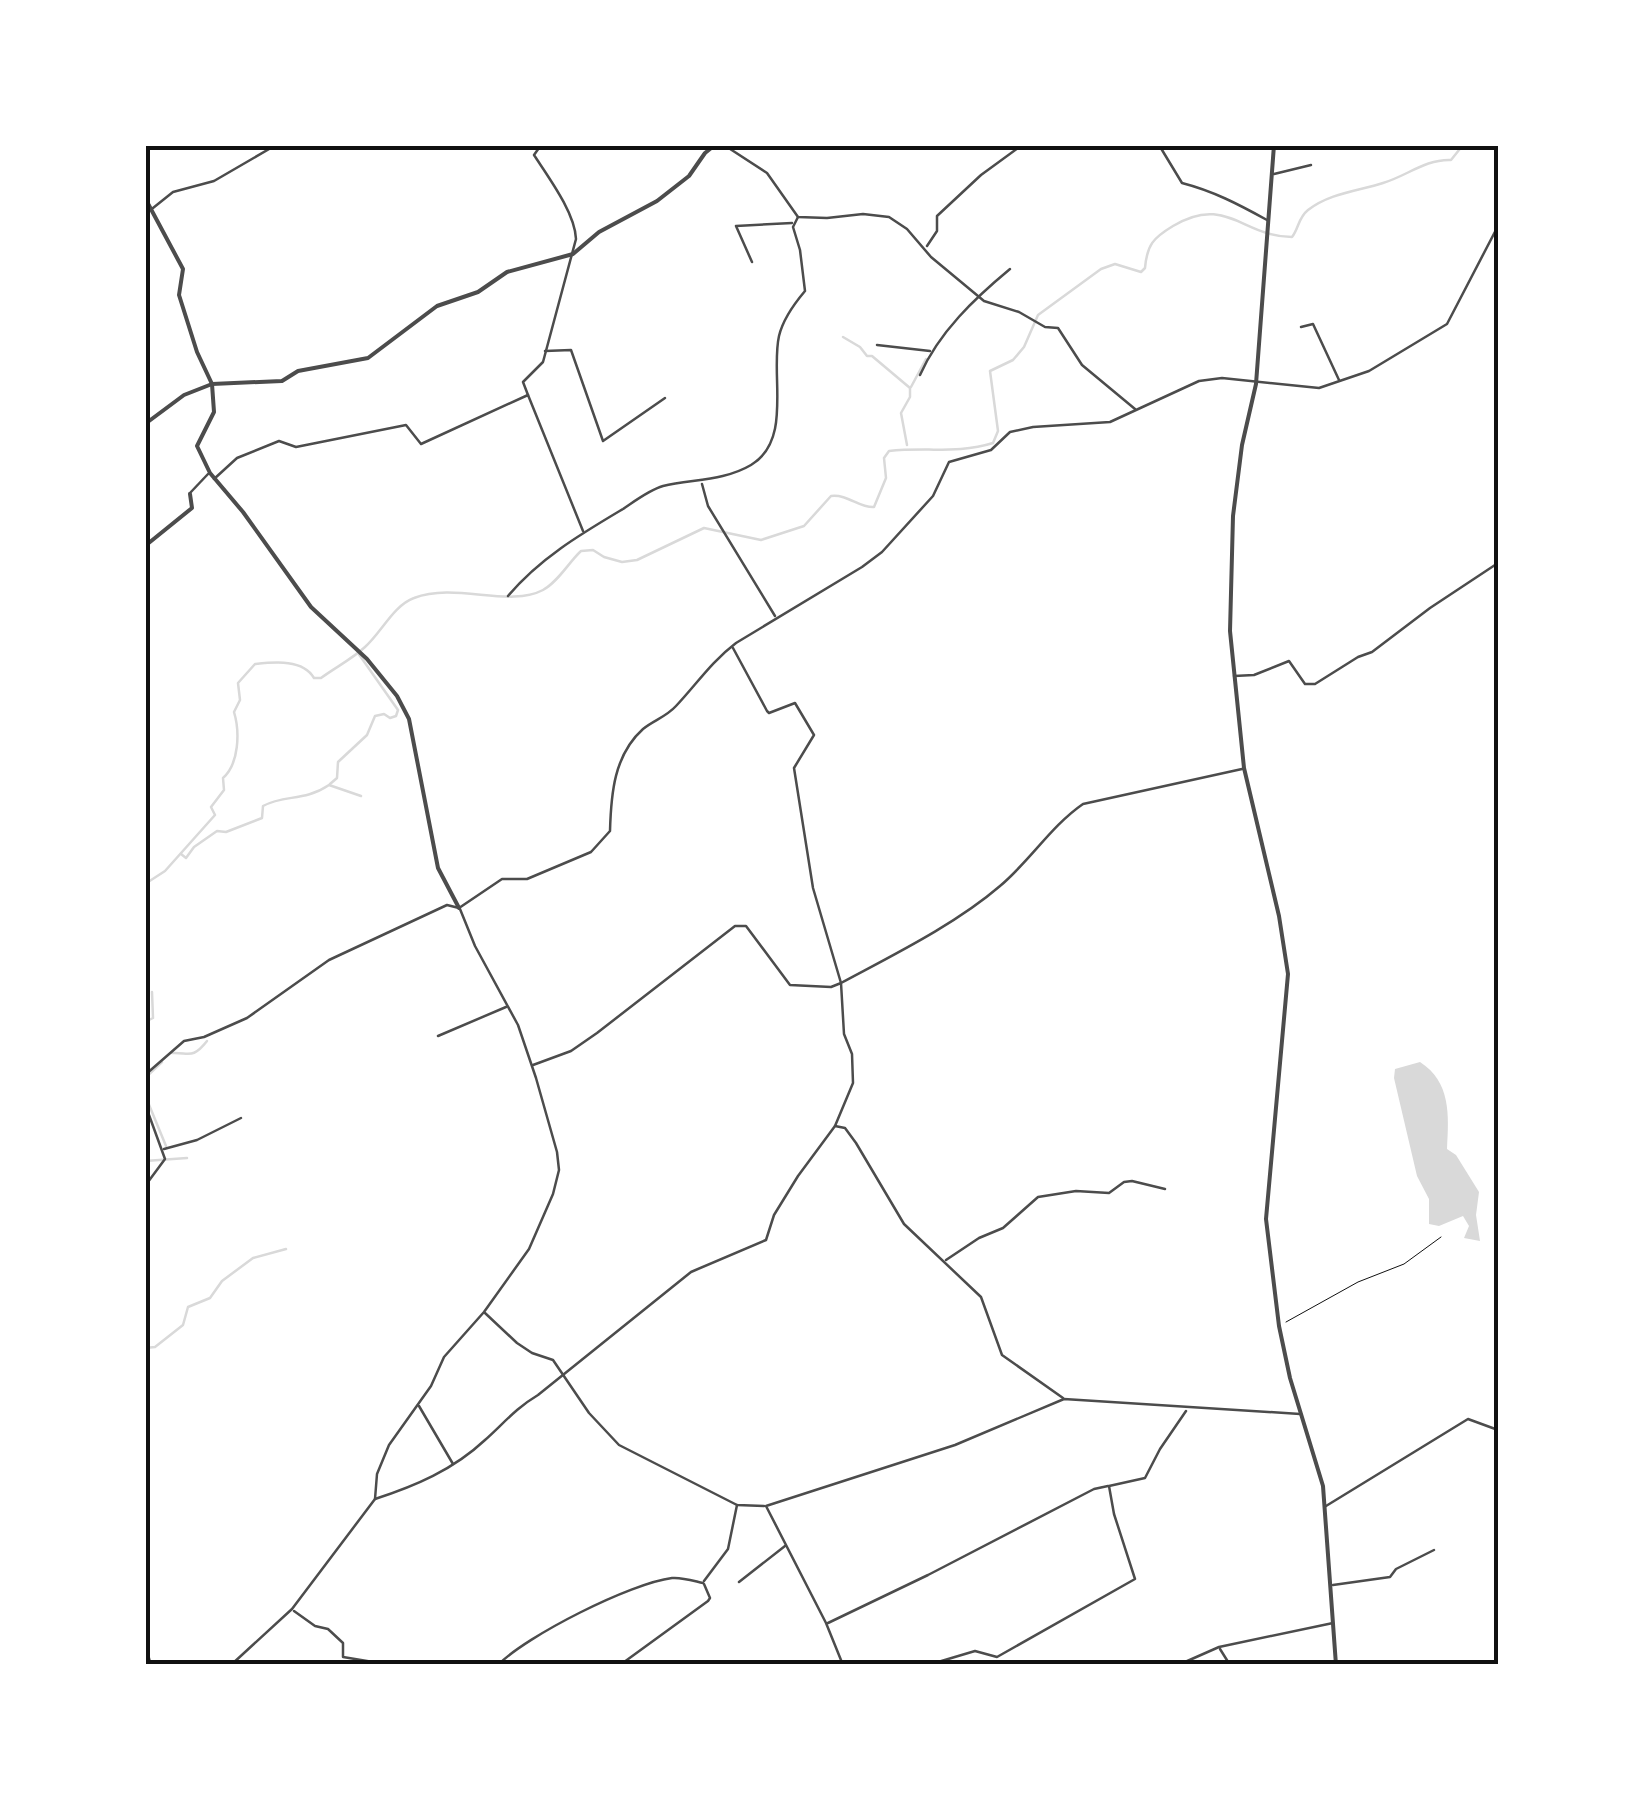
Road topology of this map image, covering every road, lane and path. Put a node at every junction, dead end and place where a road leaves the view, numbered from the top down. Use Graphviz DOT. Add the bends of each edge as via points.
graph roads {
  1 [pos="276,145"];
  2 [pos="540,145"];
  3 [pos="715,145"];
  4 [pos="724,145"];
  5 [pos="1022,145"];
  6 [pos="1159,145"];
  7 [pos="1274,145"];
  8 [pos="1311,165"];
  9 [pos="1272,174"];
  10 [pos="145,198"];
  11 [pos="153,208"];
  12 [pos="798,217"];
  13 [pos="794,222"];
  14 [pos="1270,222"];
  15 [pos="1498,226"];
  16 [pos="925,248"];
  17 [pos="573,254"];
  18 [pos="752,262"];
  19 [pos="1010,268"];
  20 [pos="977,296"];
  21 [pos="1301,326"];
  22 [pos="876,344"];
  23 [pos="544,352"];
  24 [pos="931,352"];
  25 [pos="920,375"];
  26 [pos="1339,381"];
  27 [pos="212,384"];
  28 [pos="1256,384"];
  29 [pos="528,394"];
  30 [pos="665,398"];
  31 [pos="1135,409"];
  32 [pos="145,424"];
  33 [pos="212,476"];
  34 [pos="701,481"];
  35 [pos="190,494"];
  36 [pos="583,532"];
  37 [pos="145,546"];
  38 [pos="1498,563"];
  39 [pos="508,596"];
  40 [pos="776,617"];
  41 [pos="732,646"];
  42 [pos="1233,676"];
  43 [pos="1244,768"];
  44 [pos="459,908"];
  45 [pos="841,983"];
  46 [pos="508,1007"];
  47 [pos="438,1036"];
  48 [pos="531,1066"];
  49 [pos="145,1075"];
  50 [pos="145,1104"];
  51 [pos="241,1118"];
  52 [pos="835,1126"];
  53 [pos="163,1150"];
  54 [pos="145,1186"];
  55 [pos="1165,1189"];
  56 [pos="1440,1237"];
  57 [pos="945,1261"];
  58 [pos="484,1312"];
  59 [pos="1279,1326"];
  60 [pos="563,1373"];
  61 [pos="1064,1399"];
  62 [pos="418,1404"];
  63 [pos="1188,1408"];
  64 [pos="1302,1414"];
  65 [pos="1498,1430"];
  66 [pos="454,1465"];
  67 [pos="1109,1486"];
  68 [pos="375,1499"];
  69 [pos="738,1505"];
  70 [pos="766,1506"];
  71 [pos="1325,1507"];
  72 [pos="786,1545"];
  73 [pos="1434,1550"];
  74 [pos="739,1582"];
  75 [pos="703,1583"];
  76 [pos="1331,1585"];
  77 [pos="292,1609"];
  78 [pos="826,1623"];
  79 [pos="1334,1623"];
  80 [pos="145,1646"];
  81 [pos="1219,1648"];
  82 [pos="997,1656"];
  83 [pos="150,1665"];
  84 [pos="230,1665"];
  85 [pos="391,1665"];
  86 [pos="498,1665"];
  87 [pos="620,1665"];
  88 [pos="843,1665"];
  89 [pos="928,1665"];
  90 [pos="1000,1665"];
  91 [pos="1167,1665"];
  92 [pos="1230,1665"];
  93 [pos="1336,1665"];
  1 -- 11 [label="street"];
  2 -- 17 [label="street" via="534,155 576,225"];
  3 -- 17 [label="street" via="657,201"];
  4 -- 12 [label="street" via="767,173"];
  5 -- 16 [label="street" via="938,216"];
  6 -- 14 [label="street" via="1182,183 1223,195"];
  7 -- 9 [label="street"];
  8 -- 9 [label="street"];
  9 -- 14 [label="street"];
  10 -- 11 [label="street"];
  11 -- 27 [label="street" via="183,270 179,295"];
  12 -- 13 [label="street"];
  12 -- 16 [label="street" via="889,218"];
  13 -- 18 [label="street" via="736,226"];
  13 -- 34 [label="street" via="805,290 780,330 777,427 751,465"];
  14 -- 28 [label="street"];
  15 -- 26 [label="street" via="1447,324 1369,371"];
  16 -- 20 [label="street"];
  17 -- 23 [label="street"];
  17 -- 27 [label="street" via="507,272 478,292 438,306 368,358 298,371 282,381"];
  19 -- 20 [label="street"];
  20 -- 24 [label="street"];
  20 -- 31 [label="street" via="1058,328 1082,365"];
  21 -- 26 [label="street" via="1313,324"];
  22 -- 24 [label="street"];
  23 -- 29 [label="street" via="523,382"];
  23 -- 30 [label="street" via="572,350 603,440"];
  24 -- 25 [label="street"];
  26 -- 28 [label="street" via="1319,388"];
  27 -- 32 [label="street"];
  27 -- 33 [label="street" via="214,412 197,446"];
  28 -- 31 [label="street" via="1199,380"];
  28 -- 42 [label="street" via="1232,516"];
  29 -- 33 [label="street" via="421,444 406,425 296,447 279,441"];
  29 -- 36 [label="street"];
  31 -- 40 [label="street" via="1110,422 1010,432 992,450 949,462 933,496 882,552"];
  33 -- 35 [label="street"];
  33 -- 44 [label="street" via="311,607 396,696 409,719 438,868"];
  34 -- 36 [label="street" via="656,489"];
  34 -- 40 [label="street" via="708,506"];
  35 -- 37 [label="street" via="192,508"];
  36 -- 39 [label="street"];
  38 -- 42 [label="street" via="1315,684 1305,684 1289,660"];
  40 -- 41 [label="street"];
  41 -- 44 [label="street" via="621,754 610,831 602,842 527,879 502,879"];
  41 -- 45 [label="street" via="767,711 796,704 814,735 794,768 813,888"];
  42 -- 43 [label="street"];
  43 -- 45 [label="street" via="1083,804 990,894"];
  43 -- 59 [label="street" via="1288,974 1266,1219"];
  44 -- 46 [label="street"];
  44 -- 49 [label="street" via="447,905 328,960 258,1011 184,1041"];
  45 -- 48 [label="street" via="790,986 746,926 735,926 584,1042"];
  45 -- 52 [label="street" via="853,1083"];
  46 -- 47 [label="street"];
  46 -- 48 [label="street"];
  48 -- 58 [label="street" via="559,1170 528,1248"];
  50 -- 53 [label="street"];
  51 -- 53 [label="street"];
  52 -- 57 [label="street" via="856,1143 904,1224"];
  52 -- 60 [label="street" via="798,1176 766,1240 691,1272"];
  53 -- 54 [label="street" via="164,1161"];
  55 -- 57 [label="street" via="1132,1181 1109,1193 1038,1198 1003,1228"];
  56 -- 59 [label="path" via="1404,1264"];
  57 -- 61 [label="street" via="981,1296 1002,1355"];
  58 -- 60 [label="street"];
  58 -- 62 [label="street" via="444,1356"];
  59 -- 64 [label="street"];
  60 -- 66 [label="street"];
  60 -- 69 [label="street" via="619,1445"];
  61 -- 63 [label="street"];
  61 -- 70 [label="street" via="955,1445"];
  62 -- 66 [label="street"];
  62 -- 68 [label="street" via="382,1460"];
  63 -- 64 [label="street"];
  63 -- 67 [label="street" via="1145,1478"];
  64 -- 71 [label="street"];
  65 -- 71 [label="street" via="1468,1420"];
  66 -- 68 [label="street"];
  67 -- 78 [label="street"];
  67 -- 82 [label="street" via="1135,1580"];
  68 -- 77 [label="street"];
  69 -- 70 [label="street"];
  69 -- 75 [label="street" via="728,1549"];
  70 -- 72 [label="street"];
  71 -- 76 [label="street"];
  72 -- 74 [label="street"];
  72 -- 78 [label="street"];
  73 -- 76 [label="street" via="1390,1577"];
  75 -- 86 [label="street" via="672,1578 635,1590 533,1636"];
  75 -- 87 [label="street" via="708,1601"];
  76 -- 79 [label="street"];
  77 -- 84 [label="street"];
  77 -- 85 [label="street" via="335,1634 343,1658"];
  78 -- 88 [label="street"];
  79 -- 81 [label="street"];
  79 -- 93 [label="street"];
  80 -- 83 [label="street"];
  81 -- 91 [label="street"];
  81 -- 92 [label="street"];
  82 -- 89 [label="street" via="976,1651"];
  82 -- 90 [label="street"];
}
